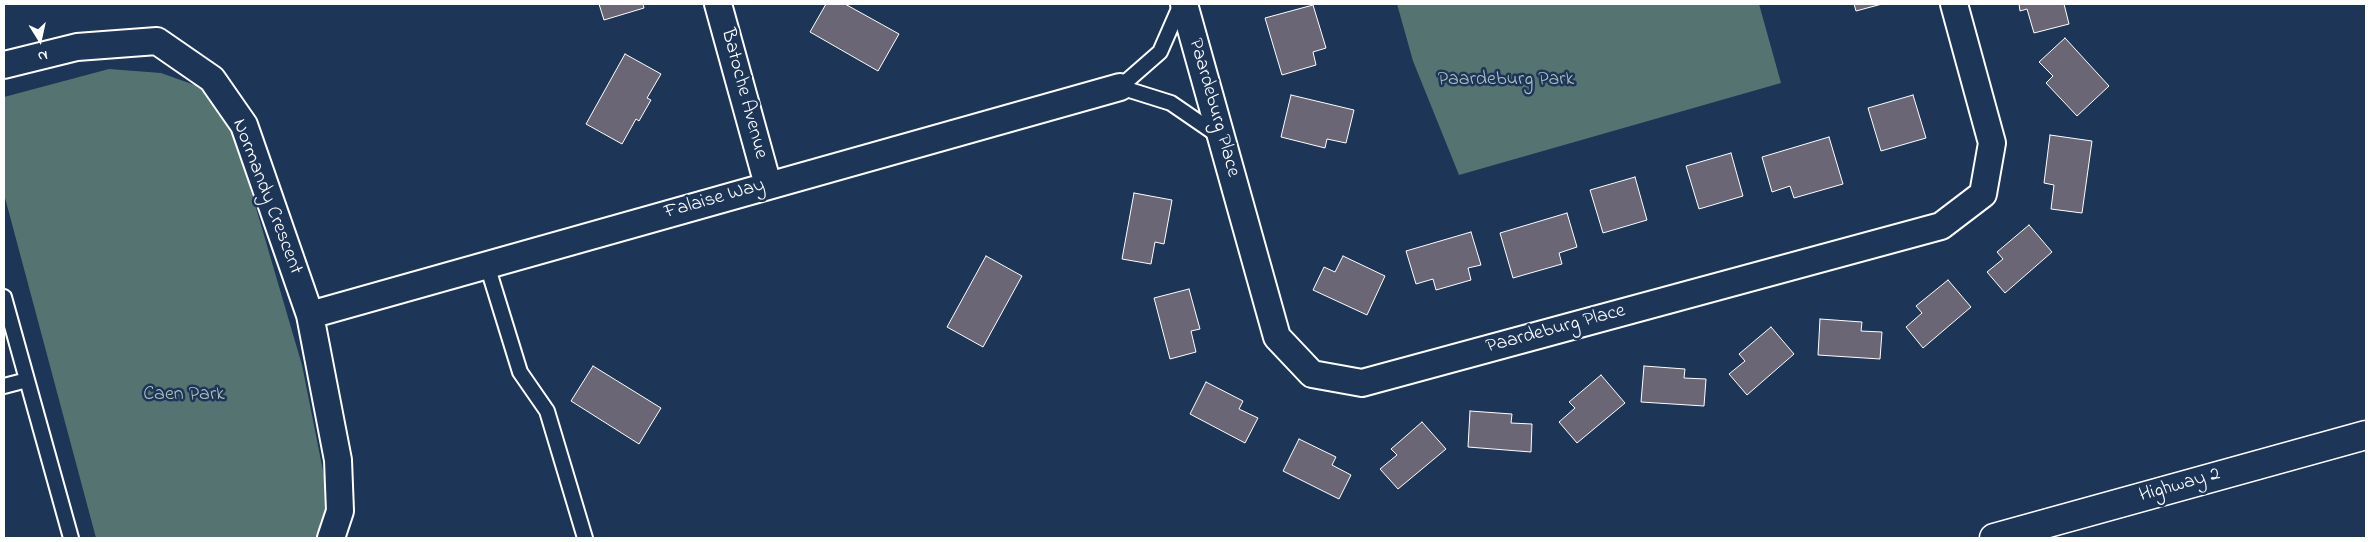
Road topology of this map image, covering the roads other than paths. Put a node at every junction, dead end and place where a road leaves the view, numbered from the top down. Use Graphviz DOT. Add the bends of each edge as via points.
graph roads {
  1 [pos="718,4"];
  2 [pos="1182,4"];
  3 [pos="1954,4"];
  4 [pos="4,65"];
  5 [pos="1120,87"];
  6 [pos="1221,137"];
  7 [pos="768,185"];
  8 [pos="487,265"];
  9 [pos="4,297"];
  10 [pos="310,315"];
  11 [pos="27,380"];
  12 [pos="4,386"];
  13 [pos="2366,435"];
  14 [pos="72,538"];
  15 [pos="331,538"];
  16 [pos="585,538"];
  17 [pos="1994,538"];
  1 -- 7 [label="street, Batoche Avenue"];
  2 -- 5 [label="lane" via="1160,52"];
  2 -- 6 [label="street, Paardeburg Place"];
  3 -- 6 [label="street, Paardeburg Place" via="1992,143 1983,194 1941,226 1362,383 1312,374 1277,337"];
  4 -- 10 [label="street, Normandy Crescent" via="77,47 157,41 212,80 244,125"];
  5 -- 6 [label="lane" via="1171,103"];
  5 -- 7 [label="street, Falaise Way"];
  7 -- 8 [label="street, Falaise Way"];
  8 -- 10 [label="street, Falaise Way"];
  8 -- 16 [label="lane" via="520,372 547,411"];
  9 -- 11 [label="lane"];
  10 -- 15 [label="street, Normandy Crescent" via="338,460 340,512"];
  11 -- 12 [label="lane"];
  11 -- 14 [label="lane"];
  13 -- 17 [label="main road, Highway 2"];
}
